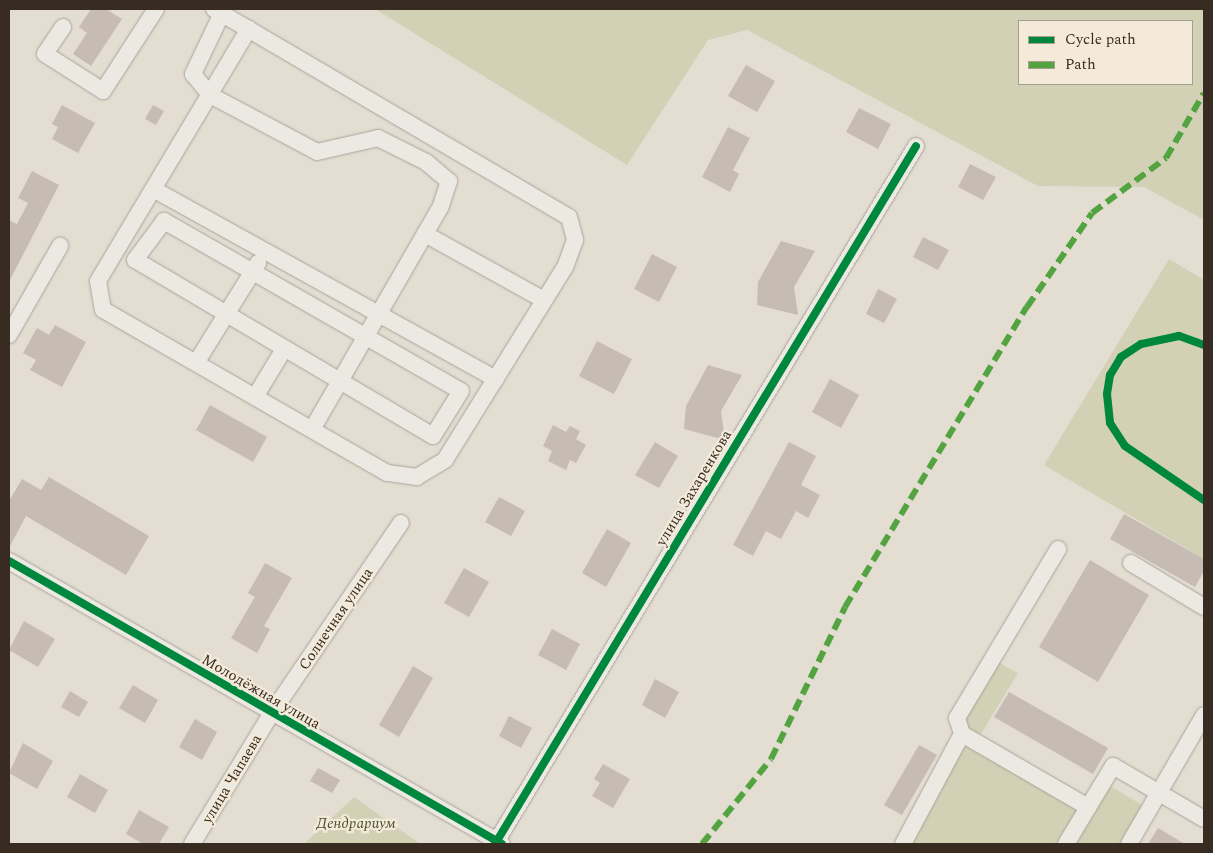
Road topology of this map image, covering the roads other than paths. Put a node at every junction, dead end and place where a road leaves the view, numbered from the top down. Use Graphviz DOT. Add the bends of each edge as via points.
graph roads {
  1 [pos="156,9"];
  2 [pos="218,11"];
  3 [pos="63,27"];
  4 [pos="249,29"];
  5 [pos="210,95"];
  6 [pos="916,146"];
  7 [pos="154,189"];
  8 [pos="425,234"];
  9 [pos="60,246"];
  10 [pos="265,251"];
  11 [pos="253,271"];
  12 [pos="544,300"];
  13 [pos="226,314"];
  14 [pos="379,314"];
  15 [pos="9,334"];
  16 [pos="366,336"];
  17 [pos="284,349"];
  18 [pos="196,363"];
  19 [pos="496,379"];
  20 [pos="340,382"];
  21 [pos="255,397"];
  22 [pos="312,429"];
  23 [pos="401,523"];
  24 [pos="1058,549"];
  25 [pos="9,561"];
  26 [pos="1131,563"];
  27 [pos="1204,607"];
  28 [pos="271,714"];
  29 [pos="1204,715"];
  30 [pos="962,734"];
  31 [pos="1159,793"];
  32 [pos="1088,807"];
  33 [pos="1204,819"];
  34 [pos="498,843"];
  35 [pos="192,844"];
  36 [pos="903,844"];
  37 [pos="1066,844"];
  38 [pos="1129,844"];
  1 -- 3 [label="street" via="103,91 45,54"];
  2 -- 4 [label="street"];
  2 -- 5 [label="street" via="193,74"];
  4 -- 5 [label="street"];
  4 -- 12 [label="street" via="569,217 575,240 565,267"];
  5 -- 7 [label="street"];
  5 -- 8 [label="street" via="318,152 378,138 426,162 448,181 442,206"];
  6 -- 34 [label="street, улица Захаренкова"];
  7 -- 10 [label="street"];
  7 -- 18 [label="street" via="98,281 103,310"];
  8 -- 12 [label="street"];
  8 -- 14 [label="street"];
  9 -- 15 [label="street"];
  10 -- 11 [label="street"];
  10 -- 14 [label="street"];
  11 -- 13 [label="street"];
  11 -- 13 [label="street" via="164,221 135,260"];
  11 -- 16 [label="street"];
  12 -- 19 [label="street"];
  13 -- 17 [label="street"];
  13 -- 18 [label="street"];
  14 -- 16 [label="street"];
  14 -- 19 [label="street"];
  16 -- 20 [label="street"];
  16 -- 20 [label="street" via="461,391 433,436"];
  17 -- 20 [label="street"];
  17 -- 21 [label="street"];
  18 -- 21 [label="street"];
  19 -- 22 [label="street" via="445,460 417,477 386,472"];
  20 -- 22 [label="street"];
  21 -- 22 [label="street"];
  23 -- 28 [label="street, Солнечная улица"];
  24 -- 30 [label="street" via="957,718"];
  25 -- 28 [label="street, Молодёжная улица"];
  26 -- 27 [label="street"];
  28 -- 34 [label="street, Молодёжная улица"];
  28 -- 35 [label="street, улица Чапаева"];
  29 -- 31 [label="street"];
  30 -- 32 [label="street"];
  30 -- 36 [label="street"];
  31 -- 32 [label="street" via="1113,766"];
  31 -- 33 [label="street"];
  31 -- 38 [label="street"];
  32 -- 37 [label="street"];
}
